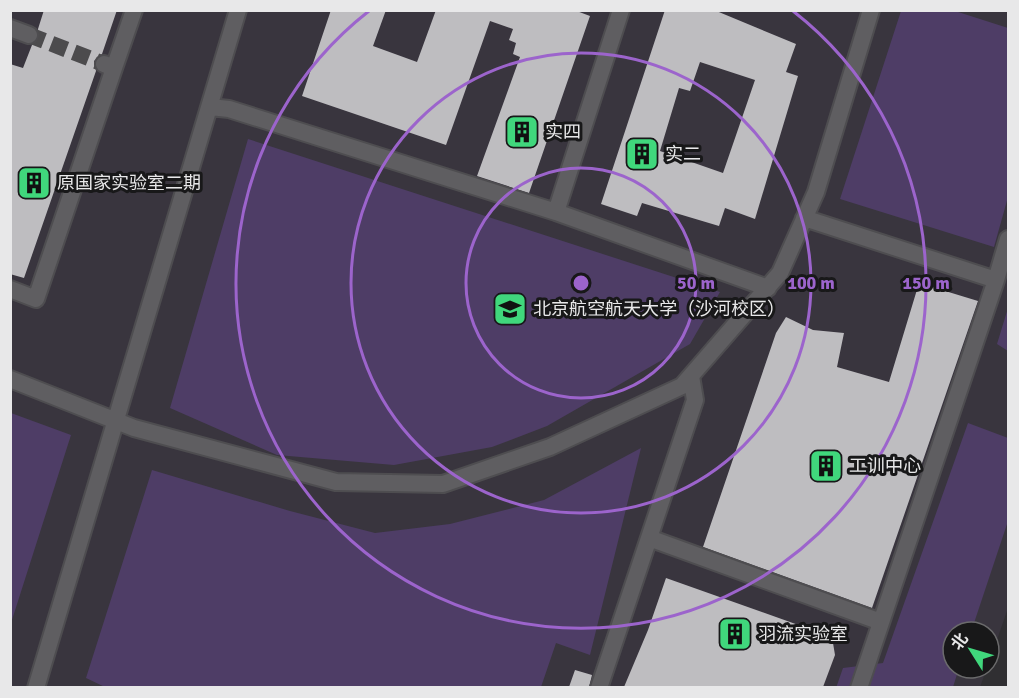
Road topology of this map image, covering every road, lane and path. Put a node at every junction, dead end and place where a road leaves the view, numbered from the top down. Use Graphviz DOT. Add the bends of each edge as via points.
graph roads {
  1 [pos="134,10"];
  2 [pos="238,10"];
  3 [pos="621,10"];
  4 [pos="871,10"];
  5 [pos="10,28"];
  6 [pos="29,35"];
  7 [pos="210,107"];
  8 [pos="556,212"];
  9 [pos="804,218"];
  10 [pos="1008,239"];
  11 [pos="996,280"];
  12 [pos="768,288"];
  13 [pos="10,289"];
  14 [pos="691,376"];
  15 [pos="10,379"];
  16 [pos="116,420"];
  17 [pos="649,538"];
  18 [pos="881,622"];
  19 [pos="36,687"];
  20 [pos="599,687"];
  21 [pos="859,687"];
  1 -- 13 [label="street" via="109,66 36,298"];
  2 -- 7 [label="street"];
  3 -- 8 [label="street"];
  4 -- 9 [label="street" via="816,192"];
  5 -- 6 [label="street"];
  7 -- 8 [label="street" via="229,109"];
  7 -- 16 [label="street"];
  8 -- 12 [label="street"];
  9 -- 11 [label="street"];
  9 -- 12 [label="street" via="780,273"];
  10 -- 11 [label="street"];
  11 -- 18 [label="street"];
  12 -- 14 [label="street"];
  14 -- 16 [label="street" via="682,386 550,447 443,484 336,482"];
  14 -- 17 [label="street" via="695,400"];
  15 -- 16 [label="street"];
  16 -- 19 [label="street"];
  17 -- 18 [label="street"];
  17 -- 20 [label="street"];
  18 -- 21 [label="street"];
}
